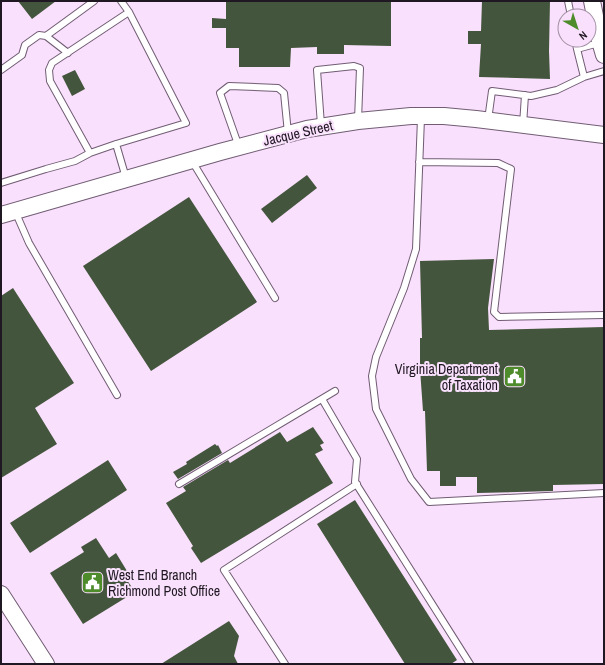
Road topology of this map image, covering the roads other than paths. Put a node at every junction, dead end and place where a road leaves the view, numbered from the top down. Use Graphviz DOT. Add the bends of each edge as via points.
graph roads {
  1 [pos="94,1"];
  2 [pos="121,1"];
  3 [pos="592,1"];
  4 [pos="128,12"];
  5 [pos="46,36"];
  6 [pos="576,49"];
  7 [pos="602,49"];
  8 [pos="68,53"];
  9 [pos="1,70"];
  10 [pos="604,72"];
  11 [pos="584,77"];
  12 [pos="525,95"];
  13 [pos="421,116"];
  14 [pos="488,120"];
  15 [pos="358,121"];
  16 [pos="523,124"];
  17 [pos="321,127"];
  18 [pos="288,134"];
  19 [pos="604,134"];
  20 [pos="116,144"];
  21 [pos="239,147"];
  22 [pos="90,153"];
  23 [pos="192,160"];
  24 [pos="419,162"];
  25 [pos="127,179"];
  26 [pos="1,183"];
  27 [pos="8,213"];
  28 [pos="275,298"];
  29 [pos="604,315"];
  30 [pos="335,391"];
  31 [pos="117,395"];
  32 [pos="322,399"];
  33 [pos="179,484"];
  34 [pos="357,484"];
  35 [pos="604,493"];
  36 [pos="1,594"];
  37 [pos="46,664"];
  38 [pos="284,664"];
  39 [pos="470,664"];
  1 -- 5 [label="lane"];
  2 -- 4 [label="lane"];
  3 -- 7 [label="street"];
  4 -- 8 [label="lane"];
  4 -- 20 [label="lane" via="186,123"];
  5 -- 8 [label="lane"];
  5 -- 9 [label="lane" via="39,35 25,45 22,55"];
  6 -- 7 [label="lane"];
  6 -- 11 [label="lane"];
  8 -- 22 [label="lane" via="52,63 48,70 50,81"];
  10 -- 11 [label="lane"];
  11 -- 12 [label="lane" via="557,90"];
  12 -- 14 [label="lane" via="492,91"];
  12 -- 16 [label="lane"];
  13 -- 14 [label="street, Jacque Street"];
  13 -- 15 [label="street, Jacque Street"];
  13 -- 24 [label="lane"];
  14 -- 16 [label="street, Jacque Street"];
  15 -- 17 [label="street, Jacque Street"];
  15 -- 17 [label="lane" via="360,68 354,66 317,70"];
  16 -- 19 [label="street, Jacque Street"];
  17 -- 18 [label="street, Jacque Street"];
  18 -- 21 [label="street, Jacque Street"];
  18 -- 21 [label="lane" via="284,93 278,88 229,86 220,93"];
  20 -- 22 [label="lane"];
  20 -- 25 [label="lane"];
  21 -- 23 [label="street, Jacque Street"];
  22 -- 26 [label="lane" via="75,162"];
  23 -- 25 [label="street, Jacque Street"];
  23 -- 28 [label="lane"];
  24 -- 29 [label="lane" via="498,163 511,169 494,312 499,317"];
  24 -- 35 [label="lane" via="416,249 404,288 376,357 372,376 376,409 411,478 429,502"];
  25 -- 27 [label="street, Jacque Street"];
  27 -- 31 [label="lane" via="29,243"];
  30 -- 32 [label="lane"];
  32 -- 33 [label="lane"];
  32 -- 34 [label="lane" via="357,459"];
  34 -- 38 [label="lane" via="224,570"];
  34 -- 39 [label="lane"];
  36 -- 37 [label="street"];
}
